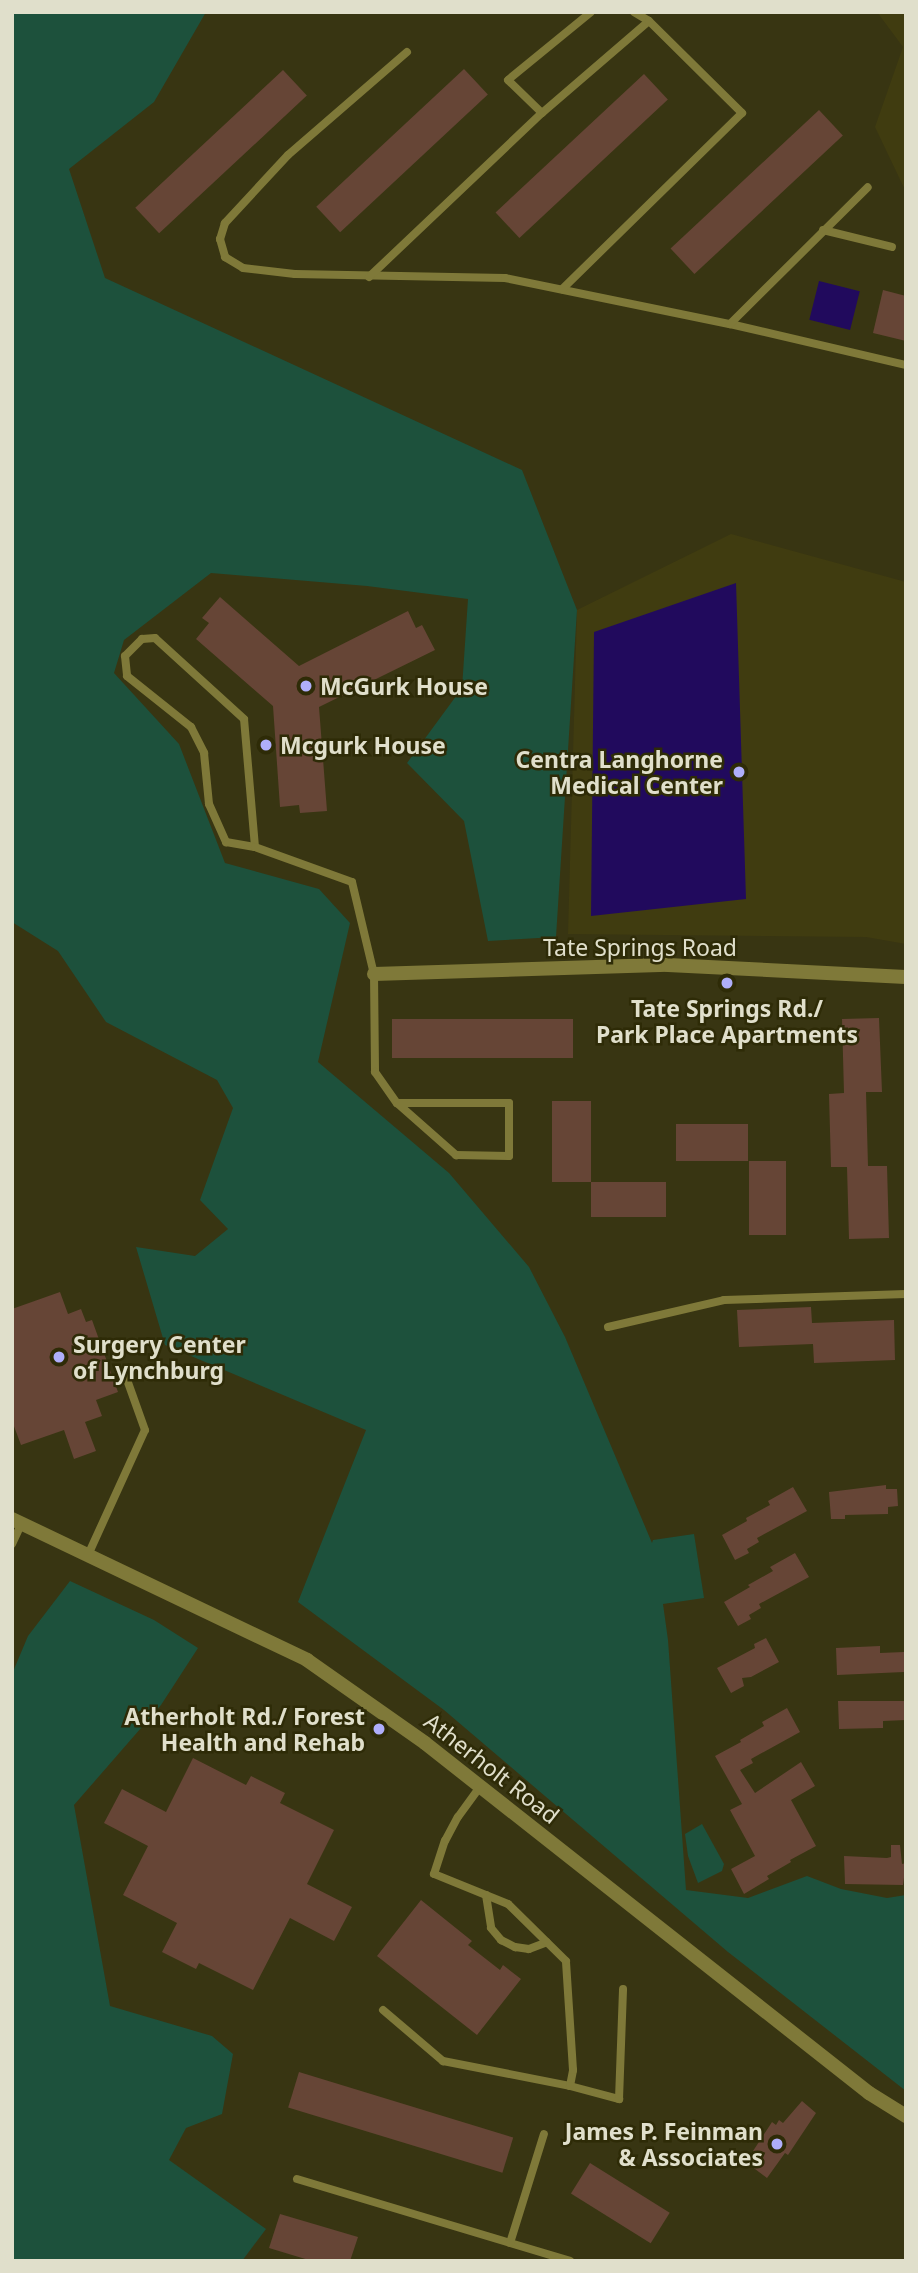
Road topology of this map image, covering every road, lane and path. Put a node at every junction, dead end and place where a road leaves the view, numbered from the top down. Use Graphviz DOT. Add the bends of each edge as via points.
graph roads {
  1 [pos="591,12"];
  2 [pos="634,12"];
  3 [pos="649,20"];
  4 [pos="407,52"];
  5 [pos="542,113"];
  6 [pos="868,187"];
  7 [pos="823,230"];
  8 [pos="892,247"];
  9 [pos="369,277"];
  10 [pos="562,289"];
  11 [pos="730,324"];
  12 [pos="906,365"];
  13 [pos="255,847"];
  14 [pos="374,974"];
  15 [pos="906,977"];
  16 [pos="397,1103"];
  17 [pos="906,1294"];
  18 [pos="608,1328"];
  19 [pos="125,1374"];
  20 [pos="17,1521"];
  21 [pos="12,1544"];
  22 [pos="88,1556"];
  23 [pos="480,1787"];
  24 [pos="486,1895"];
  25 [pos="547,1942"];
  26 [pos="624,1990"];
  27 [pos="383,2010"];
  28 [pos="569,2085"];
  29 [pos="906,2116"];
  30 [pos="544,2134"];
  31 [pos="297,2179"];
  32 [pos="510,2243"];
  33 [pos="570,2261"];
  1 -- 5 [label="lane" via="508,80"];
  2 -- 3 [label="lane"];
  3 -- 5 [label="lane"];
  3 -- 10 [label="lane" via="742,113"];
  4 -- 9 [label="lane" via="288,155 225,223 220,239 225,257 243,268"];
  5 -- 9 [label="lane"];
  6 -- 7 [label="lane"];
  7 -- 8 [label="lane"];
  7 -- 11 [label="lane"];
  9 -- 10 [label="lane" via="505,278"];
  10 -- 11 [label="lane"];
  11 -- 12 [label="lane"];
  13 -- 13 [label="lane" via="244,719 155,638 142,639 125,656 127,676 191,727 204,752 209,804 226,842"];
  13 -- 14 [label="lane" via="352,882"];
  14 -- 15 [label="street, Tate Springs Road" via="668,965"];
  14 -- 16 [label="lane" via="375,1072"];
  16 -- 16 [label="lane" via="456,1155 509,1156 509,1103"];
  17 -- 18 [label="lane" via="724,1300"];
  19 -- 22 [label="lane" via="145,1430"];
  20 -- 21 [label="lane"];
  20 -- 22 [label="street, Atherholt Road"];
  22 -- 23 [label="street, Atherholt Road" via="307,1660"];
  23 -- 24 [label="lane" via="445,1841 434,1874"];
  23 -- 29 [label="street, Atherholt Road" via="869,2092"];
  24 -- 25 [label="lane" via="508,1904"];
  24 -- 25 [label="lane" via="491,1928 501,1940 529,1949"];
  25 -- 28 [label="lane" via="566,1961 573,2070"];
  26 -- 28 [label="lane" via="619,2099"];
  27 -- 28 [label="lane" via="443,2061"];
  30 -- 32 [label="lane"];
  31 -- 32 [label="lane"];
  32 -- 33 [label="lane"];
}
